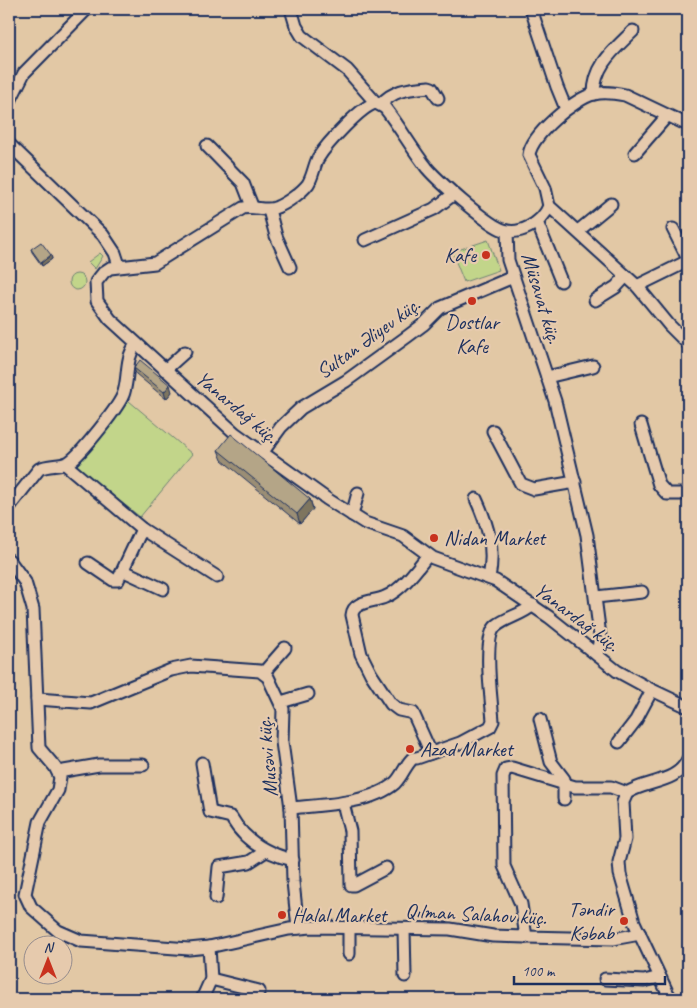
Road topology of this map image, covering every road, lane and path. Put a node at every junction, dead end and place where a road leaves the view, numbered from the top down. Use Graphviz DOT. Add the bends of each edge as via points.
graph roads {
  1 [pos="87,9"];
  2 [pos="291,9"];
  3 [pos="531,9"];
  4 [pos="632,31"];
  5 [pos="594,94"];
  6 [pos="438,98"];
  7 [pos="9,103"];
  8 [pos="379,103"];
  9 [pos="566,109"];
  10 [pos="667,116"];
  11 [pos="688,125"];
  12 [pos="9,144"];
  13 [pos="207,146"];
  14 [pos="635,153"];
  15 [pos="454,194"];
  16 [pos="611,204"];
  17 [pos="252,206"];
  18 [pos="549,206"];
  19 [pos="269,210"];
  20 [pos="536,222"];
  21 [pos="673,229"];
  22 [pos="507,231"];
  23 [pos="578,232"];
  24 [pos="365,240"];
  25 [pos="119,265"];
  26 [pos="290,267"];
  27 [pos="626,276"];
  28 [pos="513,277"];
  29 [pos="561,281"];
  30 [pos="637,286"];
  31 [pos="595,300"];
  32 [pos="136,344"];
  33 [pos="688,344"];
  34 [pos="185,352"];
  35 [pos="593,366"];
  36 [pos="165,370"];
  37 [pos="547,377"];
  38 [pos="641,424"];
  39 [pos="493,431"];
  40 [pos="262,452"];
  41 [pos="65,464"];
  42 [pos="575,482"];
  43 [pos="358,493"];
  44 [pos="688,494"];
  45 [pos="476,499"];
  46 [pos="9,507"];
  47 [pos="352,515"];
  48 [pos="142,529"];
  49 [pos="428,555"];
  50 [pos="9,560"];
  51 [pos="88,563"];
  52 [pos="124,571"];
  53 [pos="217,577"];
  54 [pos="489,578"];
  55 [pos="162,589"];
  56 [pos="642,592"];
  57 [pos="596,597"];
  58 [pos="532,605"];
  59 [pos="285,648"];
  60 [pos="597,655"];
  61 [pos="264,672"];
  62 [pos="652,690"];
  63 [pos="308,694"];
  64 [pos="37,700"];
  65 [pos="281,702"];
  66 [pos="688,707"];
  67 [pos="540,719"];
  68 [pos="619,742"];
  69 [pos="431,753"];
  70 [pos="202,763"];
  71 [pos="143,765"];
  72 [pos="687,766"];
  73 [pos="58,772"];
  74 [pos="565,784"];
  75 [pos="627,793"];
  76 [pos="564,799"];
  77 [pos="343,803"];
  78 [pos="291,808"];
  79 [pos="266,850"];
  80 [pos="292,860"];
  81 [pos="386,868"];
  82 [pos="216,898"];
  83 [pos="298,928"];
  84 [pos="349,928"];
  85 [pos="404,929"];
  86 [pos="640,934"];
  87 [pos="526,937"];
  88 [pos="209,947"];
  89 [pos="349,954"];
  90 [pos="405,976"];
  91 [pos="660,977"];
  92 [pos="211,979"];
  93 [pos="605,979"];
  94 [pos="259,991"];
  95 [pos="202,999"];
  96 [pos="672,999"];
  1 -- 7 [label="street" via="29,67 18,81"];
  2 -- 8 [label="street, Müsavat küç." via="302,36 347,70"];
  3 -- 9 [label="street"];
  4 -- 5 [label="street" via="599,68 594,80"];
  5 -- 9 [label="street"];
  5 -- 10 [label="street" via="625,95"];
  6 -- 8 [label="street" via="429,87 400,90"];
  8 -- 15 [label="street, Müsavat küç." via="429,169"];
  8 -- 19 [label="street" via="366,107 322,153 305,187 280,206"];
  9 -- 18 [label="street" via="535,138 529,150"];
  10 -- 11 [label="street"];
  10 -- 14 [label="street"];
  12 -- 25 [label="street" via="103,235 111,244"];
  13 -- 17 [label="street" via="243,184"];
  15 -- 22 [label="street, Müsavat küç."];
  15 -- 24 [label="street" via="434,209"];
  16 -- 23 [label="street"];
  17 -- 19 [label="street"];
  17 -- 25 [label="street, Yanardağ küç." via="236,212 155,262"];
  18 -- 20 [label="street"];
  18 -- 23 [label="street"];
  19 -- 26 [label="street"];
  20 -- 22 [label="street" via="523,230"];
  20 -- 29 [label="street"];
  21 -- 30 [label="street" via="686,262"];
  22 -- 28 [label="street, Müsavat küç." via="507,252"];
  23 -- 27 [label="street"];
  25 -- 32 [label="street, Yanardağ küç." via="98,278 96,296 110,319"];
  27 -- 30 [label="street"];
  27 -- 31 [label="street" via="616,287"];
  28 -- 37 [label="street, Müsavat küç."];
  28 -- 40 [label="street, Sultan Əliyev küç." via="440,308 408,336 301,408"];
  30 -- 33 [label="street"];
  32 -- 36 [label="street, Yanardağ küç."];
  32 -- 41 [label="street" via="129,356 125,390 120,401 77,455"];
  34 -- 36 [label="street"];
  35 -- 37 [label="street"];
  36 -- 40 [label="street, Yanardağ küç." via="235,433"];
  37 -- 42 [label="street, Müsavat küç."];
  38 -- 44 [label="street" via="662,490 673,495"];
  39 -- 42 [label="street" via="521,484 534,489"];
  40 -- 47 [label="street, Yanardağ küç."];
  41 -- 46 [label="street" via="39,469"];
  41 -- 48 [label="street"];
  42 -- 57 [label="street, Müsavat küç."];
  43 -- 47 [label="street"];
  45 -- 54 [label="street" via="488,524"];
  47 -- 49 [label="street, Yanardağ küç." via="403,536"];
  48 -- 52 [label="street"];
  48 -- 53 [label="street"];
  49 -- 54 [label="street, Yanardağ küç."];
  49 -- 69 [label="street" via="391,594 358,605 353,608 352,615 361,654 371,674 391,704 399,710 413,713"];
  50 -- 64 [label="street" via="30,594"];
  51 -- 52 [label="street" via="113,580 121,578"];
  52 -- 55 [label="street"];
  54 -- 58 [label="street, Yanardağ küç."];
  56 -- 57 [label="street"];
  57 -- 60 [label="street, Müsavat küç." via="600,642"];
  58 -- 60 [label="street, Yanardağ küç."];
  58 -- 69 [label="street" via="495,626 491,632 493,721 490,727 460,743"];
  59 -- 61 [label="street"];
  60 -- 62 [label="street, Yanardağ küç." via="617,671"];
  61 -- 64 [label="street" via="186,666 91,703"];
  61 -- 65 [label="street, Musəvi küç."];
  62 -- 66 [label="street, Yanardağ küç."];
  62 -- 68 [label="street" via="636,720"];
  63 -- 65 [label="street"];
  64 -- 73 [label="street" via="39,748"];
  65 -- 78 [label="street, Musəvi küç." via="284,716 282,742"];
  67 -- 74 [label="street" via="551,762"];
  69 -- 77 [label="street" via="412,758 401,776 387,789"];
  70 -- 79 [label="street" via="210,812 231,817 245,837"];
  71 -- 73 [label="street" via="99,765"];
  72 -- 75 [label="street" via="660,782"];
  73 -- 88 [label="street, Qılman Salahov küç." via="59,784 40,822 26,887 26,898 31,907 52,927 74,939 189,949"];
  74 -- 75 [label="street" via="585,788 611,787"];
  74 -- 76 [label="street"];
  74 -- 87 [label="street" via="512,768 504,772 502,858 521,904"];
  75 -- 86 [label="street" via="620,867 631,913"];
  77 -- 78 [label="street"];
  77 -- 81 [label="street" via="350,831 351,885"];
  78 -- 80 [label="street, Musəvi küç."];
  79 -- 80 [label="street"];
  79 -- 82 [label="street" via="250,862 218,868"];
  80 -- 83 [label="street, Musəvi küç."];
  83 -- 84 [label="street, Qılman Salahov küç."];
  83 -- 88 [label="street, Qılman Salahov küç."];
  84 -- 85 [label="street, Qılman Salahov küç."];
  84 -- 89 [label="street"];
  85 -- 87 [label="street, Qılman Salahov küç." via="462,930 492,936"];
  85 -- 90 [label="street"];
  86 -- 87 [label="street, Qılman Salahov küç." via="614,939"];
  86 -- 91 [label="street"];
  88 -- 92 [label="street"];
  91 -- 93 [label="street" via="644,982"];
  91 -- 96 [label="street"];
  92 -- 94 [label="street"];
  92 -- 95 [label="street"];
}
